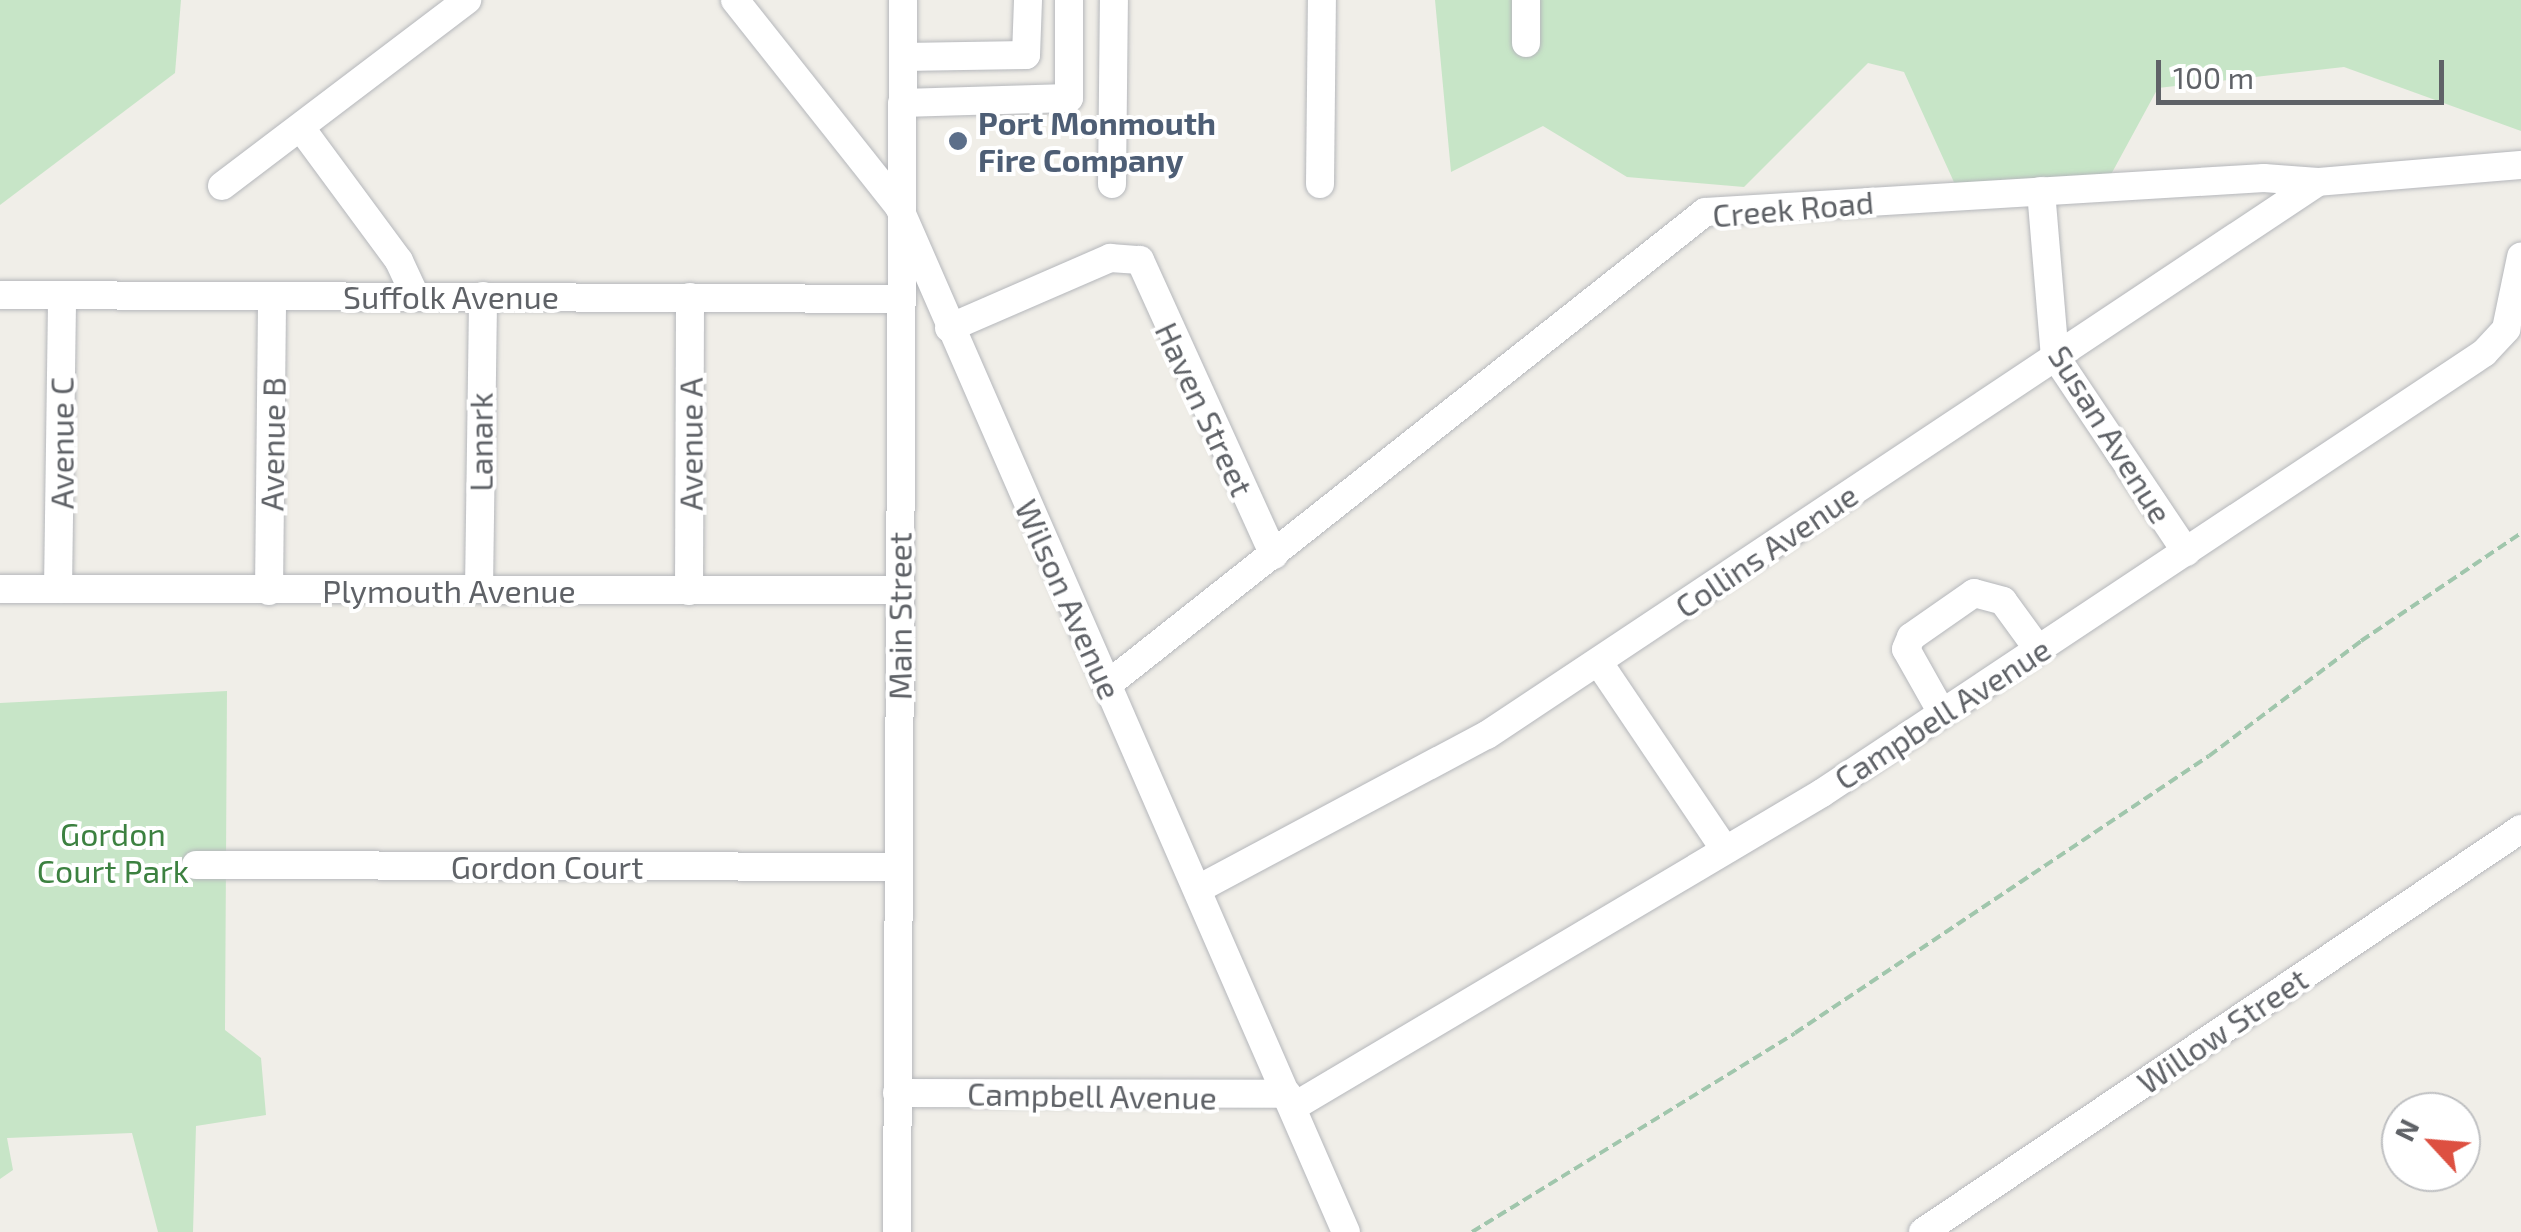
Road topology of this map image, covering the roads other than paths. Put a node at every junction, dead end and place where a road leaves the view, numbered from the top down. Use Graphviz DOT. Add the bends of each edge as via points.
graph roads {
  1 [pos="467,0"];
  2 [pos="735,0"];
  3 [pos="902,0"];
  4 [pos="1028,0"];
  5 [pos="1070,0"];
  6 [pos="1114,0"];
  7 [pos="1322,0"];
  8 [pos="1526,0"];
  9 [pos="1526,43"];
  10 [pos="1026,55"];
  11 [pos="1069,56"];
  12 [pos="903,57"];
  13 [pos="902,103"];
  14 [pos="301,128"];
  15 [pos="2521,165"];
  16 [pos="2318,182"];
  17 [pos="1112,184"];
  18 [pos="1320,184"];
  19 [pos="222,186"];
  20 [pos="2040,191"];
  21 [pos="899,207"];
  22 [pos="2521,256"];
  23 [pos="415,295"];
  24 [pos="0,296"];
  25 [pos="62,296"];
  26 [pos="483,296"];
  27 [pos="272,297"];
  28 [pos="690,297"];
  29 [pos="902,299"];
  30 [pos="949,328"];
  31 [pos="2056,356"];
  32 [pos="2186,552"];
  33 [pos="1274,556"];
  34 [pos="0,589"];
  35 [pos="479,589"];
  36 [pos="58,590"];
  37 [pos="899,590"];
  38 [pos="269,591"];
  39 [pos="689,591"];
  40 [pos="2038,650"];
  41 [pos="1599,662"];
  42 [pos="1107,684"];
  43 [pos="1942,713"];
  44 [pos="2521,829"];
  45 [pos="1725,850"];
  46 [pos="196,865"];
  47 [pos="898,867"];
  48 [pos="1198,890"];
  49 [pos="897,1093"];
  50 [pos="1290,1100"];
  51 [pos="897,1232"];
  52 [pos="1346,1232"];
  53 [pos="1923,1232"];
  1 -- 14 [label="street"];
  2 -- 21 [label="street, Wilson Avenue"];
  3 -- 12 [label="street, Main Street"];
  4 -- 10 [label="street"];
  5 -- 11 [label="street"];
  6 -- 17 [label="street"];
  7 -- 18 [label="street"];
  8 -- 9 [label="street"];
  10 -- 11 [label="street"];
  10 -- 12 [label="street"];
  11 -- 13 [label="street" via="1069,98"];
  12 -- 13 [label="street, Main Street"];
  13 -- 21 [label="street, Main Street"];
  14 -- 19 [label="street"];
  14 -- 23 [label="street" via="399,261"];
  15 -- 16 [label="street, Creek Road"];
  16 -- 20 [label="street, Creek Road" via="2264,178"];
  16 -- 31 [label="street, Collins Avenue"];
  20 -- 31 [label="street, Susan Avenue"];
  20 -- 33 [label="street, Creek Road" via="1706,212"];
  21 -- 29 [label="street, Main Street"];
  21 -- 30 [label="street, Wilson Avenue"];
  22 -- 32 [label="street, Campbell Avenue" via="2500,341"];
  23 -- 26 [label="street, Suffolk Avenue"];
  23 -- 27 [label="street, Suffolk Avenue"];
  24 -- 25 [label="street, Suffolk Avenue"];
  25 -- 27 [label="street, Suffolk Avenue"];
  25 -- 36 [label="street, Avenue C"];
  26 -- 28 [label="street, Suffolk Avenue"];
  26 -- 35 [label="street, Lanark"];
  27 -- 38 [label="street, Avenue B"];
  28 -- 29 [label="street, Suffolk Avenue"];
  28 -- 39 [label="street, Avenue A"];
  29 -- 37 [label="street, Main Street"];
  30 -- 33 [label="street, Haven Street" via="1110,258 1140,260"];
  30 -- 42 [label="street, Wilson Avenue"];
  31 -- 32 [label="street, Susan Avenue"];
  31 -- 41 [label="street, Collins Avenue"];
  32 -- 40 [label="street, Campbell Avenue"];
  33 -- 42 [label="street, Creek Road"];
  34 -- 36 [label="street, Plymouth Avenue"];
  35 -- 38 [label="street, Plymouth Avenue"];
  35 -- 39 [label="street, Plymouth Avenue"];
  36 -- 38 [label="street, Plymouth Avenue"];
  37 -- 39 [label="street, Plymouth Avenue"];
  37 -- 47 [label="street, Main Street"];
  40 -- 43 [label="street, Campbell Avenue"];
  40 -- 43 [label="street" via="2003,601 1974,593 1912,636 1906,649"];
  41 -- 45 [label="street"];
  41 -- 48 [label="street, Collins Avenue" via="1487,735"];
  42 -- 48 [label="street, Wilson Avenue"];
  43 -- 45 [label="street, Campbell Avenue"];
  44 -- 53 [label="street, Willow Street"];
  45 -- 50 [label="street, Campbell Avenue"];
  46 -- 47 [label="street, Gordon Court"];
  47 -- 49 [label="street, Main Street"];
  48 -- 50 [label="street, Wilson Avenue"];
  49 -- 50 [label="street, Campbell Avenue"];
  49 -- 51 [label="street, Main Street"];
  50 -- 52 [label="street, Wilson Avenue"];
}
